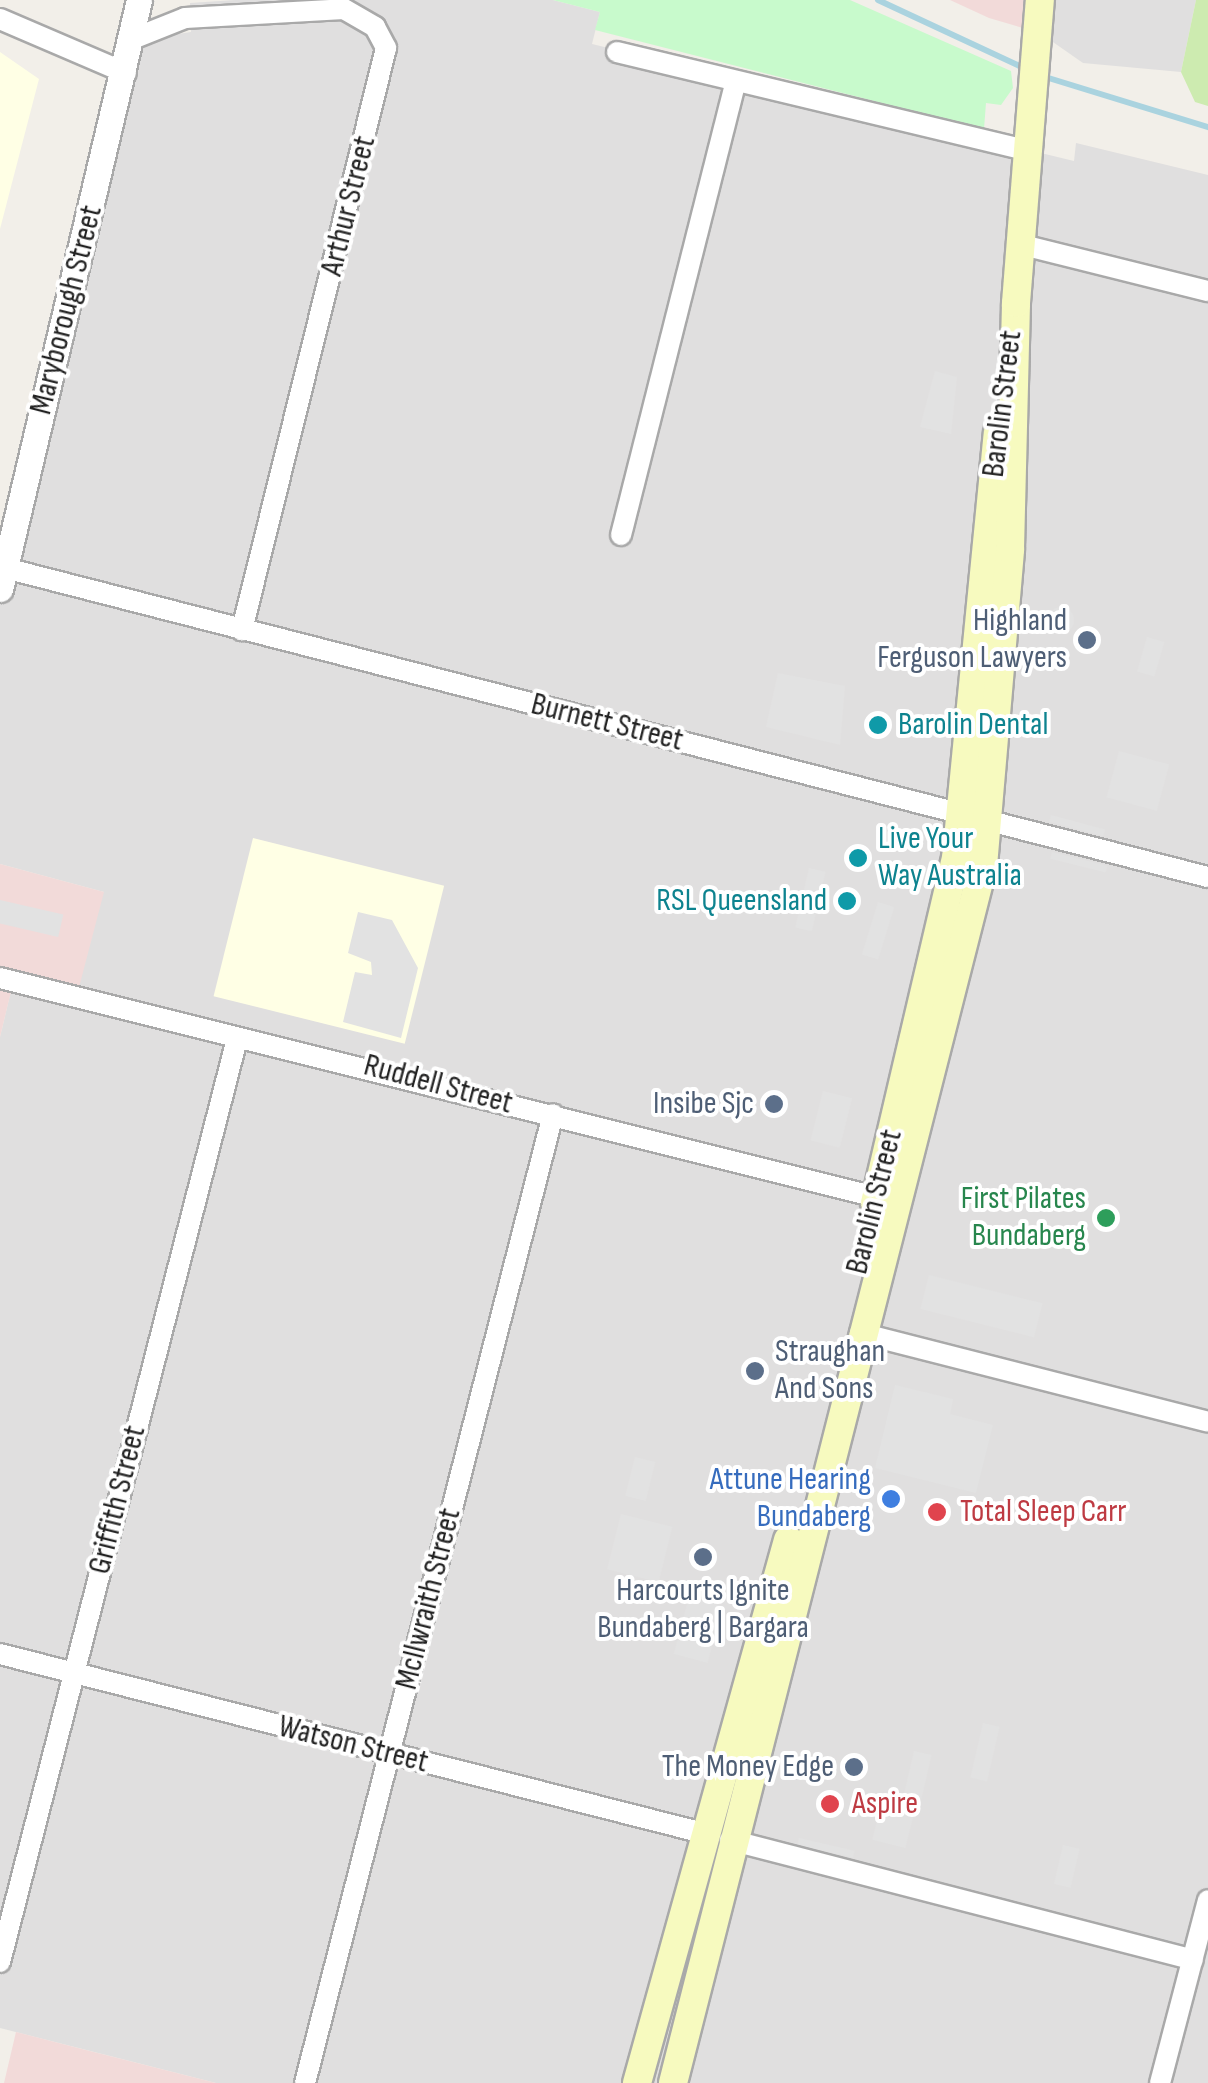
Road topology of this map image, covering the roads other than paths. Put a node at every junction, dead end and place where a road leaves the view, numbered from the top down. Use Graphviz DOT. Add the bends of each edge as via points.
graph roads {
  1 [pos="139,0"];
  2 [pos="149,0"];
  3 [pos="1040,0"];
  4 [pos="0,19"];
  5 [pos="135,35"];
  6 [pos="617,52"];
  7 [pos="126,73"];
  8 [pos="736,82"];
  9 [pos="1028,151"];
  10 [pos="1019,244"];
  11 [pos="1208,291"];
  12 [pos="621,534"];
  13 [pos="3,579"];
  14 [pos="242,630"];
  15 [pos="976,818"];
  16 [pos="1208,877"];
  17 [pos="0,978"];
  18 [pos="236,1039"];
  19 [pos="553,1114"];
  20 [pos="876,1197"];
  21 [pos="860,1333"];
  22 [pos="1208,1422"];
  23 [pos="0,1654"];
  24 [pos="74,1672"];
  25 [pos="389,1755"];
  26 [pos="719,1837"];
  27 [pos="1208,1900"];
  28 [pos="1193,1960"];
  29 [pos="0,1962"];
  30 [pos="305,2083"];
  31 [pos="637,2083"];
  32 [pos="673,2083"];
  33 [pos="1160,2083"];
  1 -- 5 [label="street, Maryborough Street"];
  2 -- 5 [label="street, Maryborough Street"];
  3 -- 9 [label="main road, Barolin Street"];
  4 -- 7 [label="street"];
  5 -- 7 [label="street, Maryborough Street"];
  5 -- 14 [label="street, Arthur Street" via="185,18 344,9 376,27 386,48"];
  6 -- 8 [label="street"];
  7 -- 13 [label="street, Maryborough Street"];
  8 -- 9 [label="street"];
  8 -- 12 [label="street"];
  9 -- 10 [label="main road, Barolin Street"];
  10 -- 11 [label="street"];
  10 -- 15 [label="main road, Barolin Street"];
  13 -- 14 [label="street, Burnett Street"];
  14 -- 15 [label="street, Burnett Street"];
  15 -- 16 [label="street, Burnett Street"];
  15 -- 20 [label="main road, Barolin Street"];
  15 -- 21 [label="main road, Barolin Street" via="946,1018"];
  17 -- 18 [label="street, Ruddell Street"];
  18 -- 19 [label="street, Ruddell Street" via="256,1038"];
  18 -- 24 [label="street, Griffith Street"];
  19 -- 20 [label="street, Ruddell Street"];
  19 -- 25 [label="street, McIlwraith Street"];
  20 -- 26 [label="main road, Barolin Street"];
  21 -- 22 [label="street"];
  21 -- 26 [label="main road, Barolin Street"];
  23 -- 24 [label="street, Watson Street"];
  24 -- 25 [label="street, Watson Street"];
  24 -- 29 [label="street, Griffith Street"];
  25 -- 26 [label="street, Watson Street"];
  25 -- 30 [label="street, McIlwraith Street"];
  26 -- 28 [label="street, Watson Street"];
  26 -- 31 [label="main road, Barolin Street"];
  26 -- 32 [label="main road, Barolin Street"];
  27 -- 28 [label="street"];
  28 -- 33 [label="street"];
}
